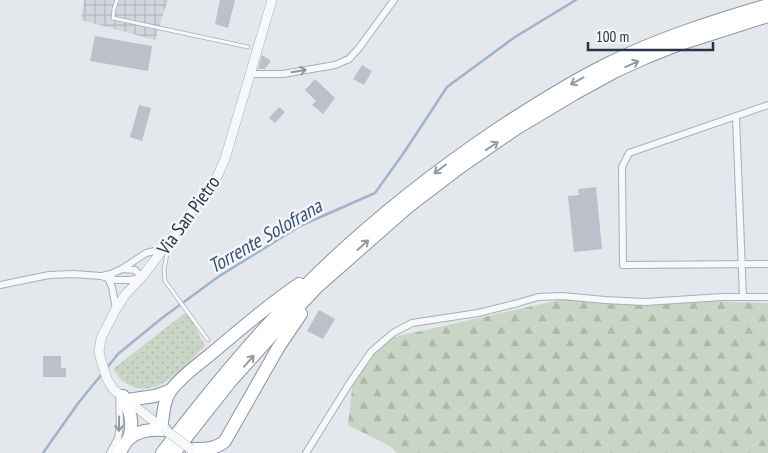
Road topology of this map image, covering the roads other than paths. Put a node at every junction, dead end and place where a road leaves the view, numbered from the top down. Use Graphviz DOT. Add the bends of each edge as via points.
graph roads {
  1 [pos="117,0"];
  2 [pos="272,0"];
  3 [pos="394,0"];
  4 [pos="768,5"];
  5 [pos="768,16"];
  6 [pos="248,47"];
  7 [pos="250,74"];
  8 [pos="768,105"];
  9 [pos="736,117"];
  10 [pos="169,241"];
  11 [pos="163,249"];
  12 [pos="349,258"];
  13 [pos="329,262"];
  14 [pos="742,264"];
  15 [pos="768,264"];
  16 [pos="122,269"];
  17 [pos="104,277"];
  18 [pos="142,277"];
  19 [pos="0,285"];
  20 [pos="743,297"];
  21 [pos="768,297"];
  22 [pos="116,309"];
  23 [pos="208,340"];
  24 [pos="171,390"];
  25 [pos="123,396"];
  26 [pos="163,429"];
  27 [pos="129,438"];
  28 [pos="225,447"];
  29 [pos="194,451"];
  30 [pos="110,453"];
  31 [pos="120,453"];
  32 [pos="162,453"];
  33 [pos="174,453"];
  34 [pos="306,453"];
  1 -- 6 [label="lane" via="113,18"];
  2 -- 7 [label="street, Via San Pietro"];
  7 -- 3 [label="street, one-way" via="283,74 335,65 349,59"];
  4 -- 13 [label="highway, one-way" via="635,51 553,94 432,175"];
  12 -- 5 [label="highway, one-way" via="459,168 574,94 647,57"];
  7 -- 10 [label="street, Via San Pietro" via="225,160 215,181"];
  8 -- 9 [label="street"];
  9 -- 14 [label="street"];
  9 -- 14 [label="street" via="629,153 622,167 623,265"];
  10 -- 11 [label="street, Via San Pietro"];
  10 -- 23 [label="lane" via="165,281"];
  11 -- 16 [label="street" via="146,253"];
  11 -- 18 [label="street, Via San Pietro"];
  12 -- 28 [label="highway" via="292,326"];
  33 -- 12 [label="highway, one-way" via="273,334"];
  13 -- 24 [label="highway" via="247,324"];
  13 -- 32 [label="highway" via="236,360"];
  14 -- 15 [label="street"];
  14 -- 20 [label="street"];
  16 -- 17 [label="street"];
  16 -- 18 [label="street" via="135,270"];
  17 -- 18 [label="street" via="116,280"];
  17 -- 19 [label="street" via="49,275"];
  17 -- 22 [label="street" via="114,295"];
  18 -- 22 [label="street, Via San Pietro"];
  20 -- 21 [label="street"];
  20 -- 34 [label="street" via="645,302 538,296 478,313 412,323 393,333 371,352"];
  22 -- 25 [label="street, Via San Pietro" via="101,338 100,352 107,379"];
  24 -- 25 [label="highway" via="155,396"];
  24 -- 26 [label="highway" via="164,406"];
  25 -- 26 [label="street"];
  25 -- 27 [label="highway" via="132,423"];
  25 -- 30 [label="street, one-way" via="118,438"];
  26 -- 27 [label="highway" via="145,431"];
  26 -- 29 [label="street, bridge"];
  27 -- 31 [label="highway"];
  28 -- 29 [label="highway"];
}
